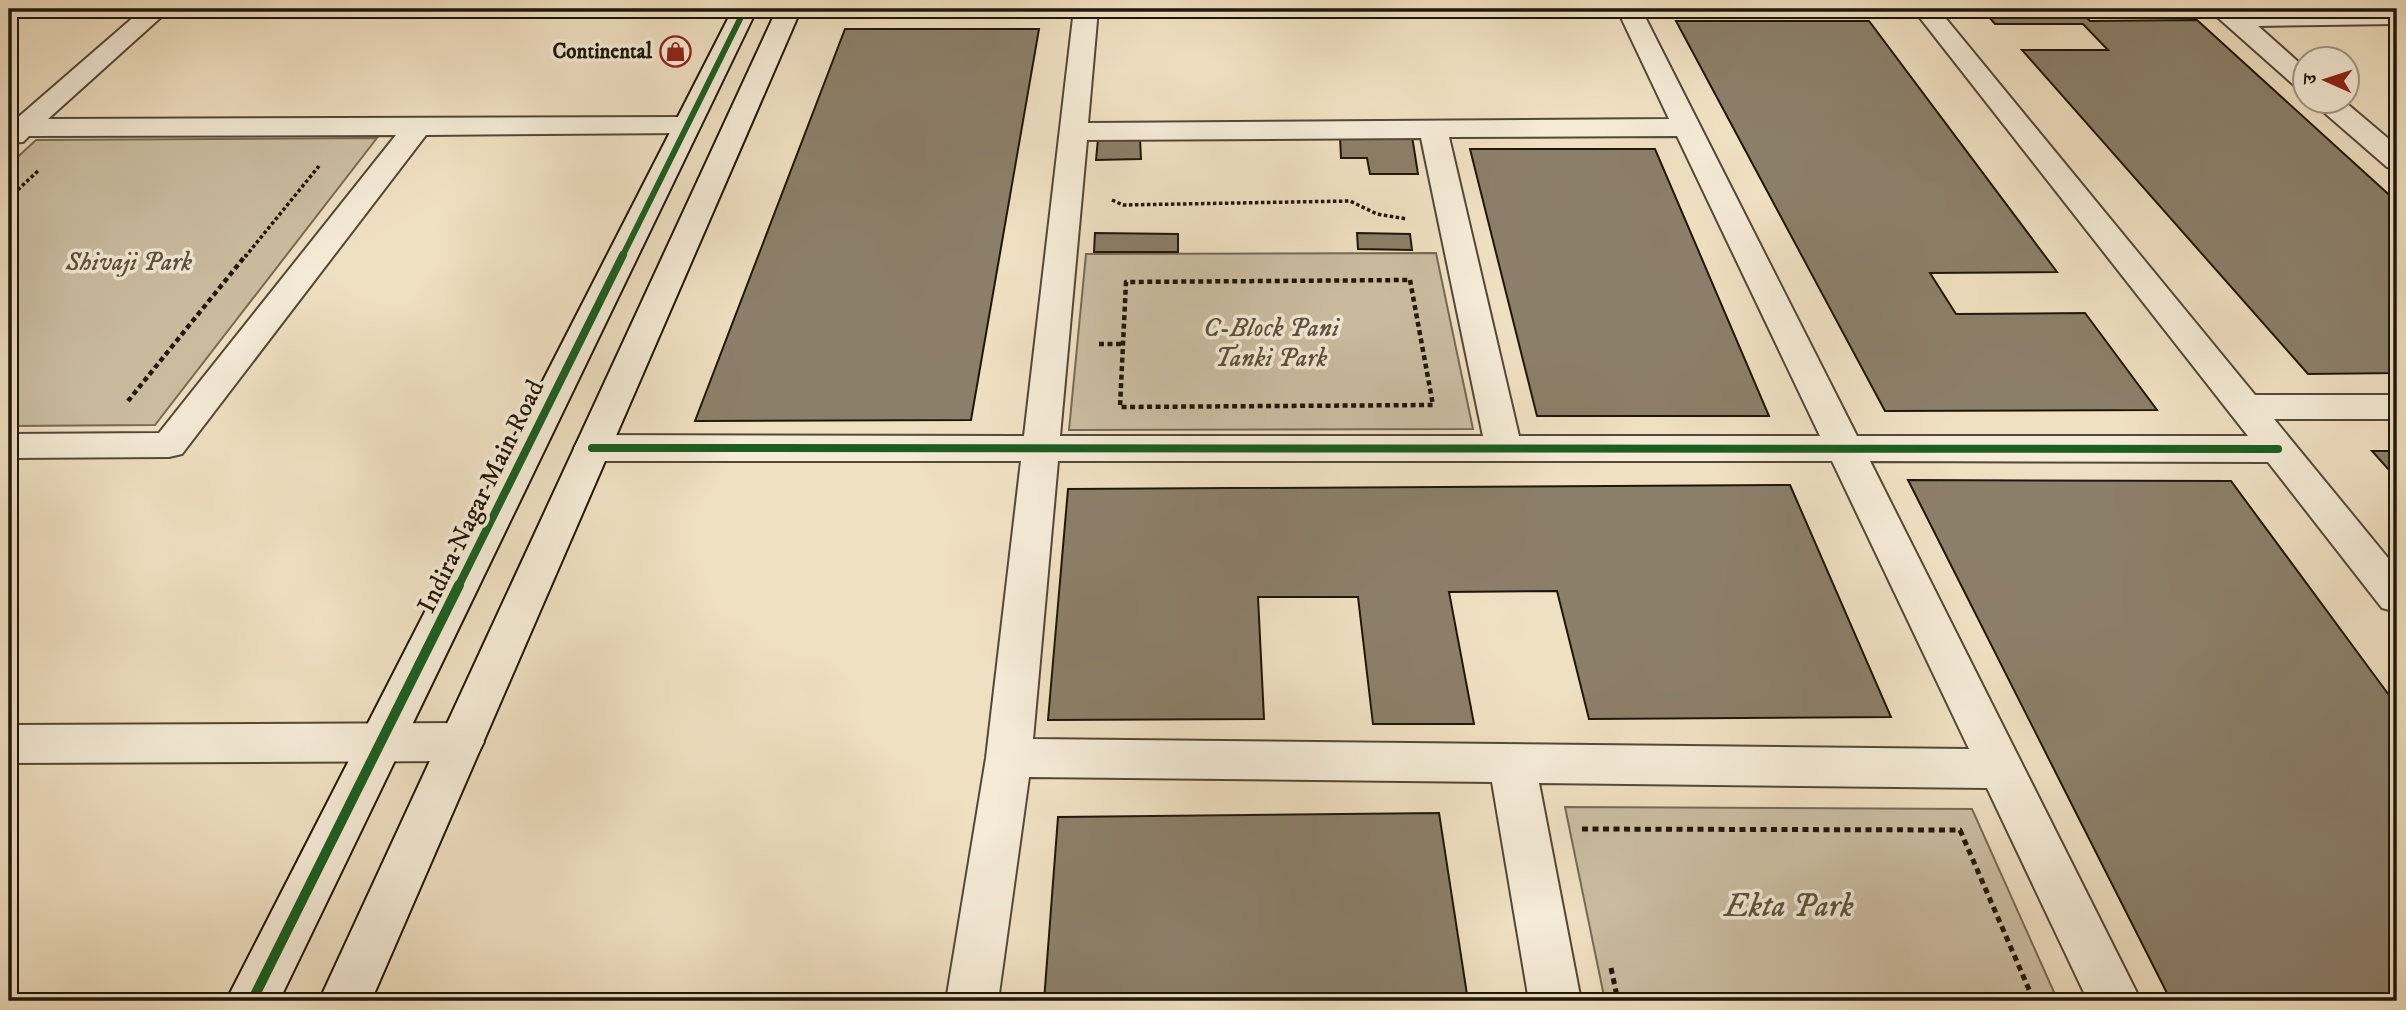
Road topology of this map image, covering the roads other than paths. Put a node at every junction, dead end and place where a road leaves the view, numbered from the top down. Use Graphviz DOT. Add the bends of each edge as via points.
graph roads {
  1 [pos="158,9"];
  2 [pos="745,9"];
  3 [pos="789,9"];
  4 [pos="1086,9"];
  5 [pos="1629,9"];
  6 [pos="1925,9"];
  7 [pos="2229,14"];
  8 [pos="2397,17"];
  9 [pos="2290,67"];
  10 [pos="2345,116"];
  11 [pos="687,125"];
  12 [pos="418,126"];
  13 [pos="1687,127"];
  14 [pos="1433,129"];
  15 [pos="13,132"];
  16 [pos="1074,132"];
  17 [pos="2397,161"];
  18 [pos="2245,407"];
  19 [pos="2397,407"];
  20 [pos="9,446"];
  21 [pos="592,448"];
  22 [pos="1041,448"];
  23 [pos="1504,449"];
  24 [pos="1845,449"];
  25 [pos="2278,449"];
  26 [pos="2397,597"];
  27 [pos="381,742"];
  28 [pos="461,742"];
  29 [pos="9,744"];
  30 [pos="1009,758"];
  31 [pos="1512,763"];
  32 [pos="2001,769"];
  33 [pos="252,1001"];
  34 [pos="345,1001"];
  35 [pos="972,1001"];
  36 [pos="1555,1001"];
  37 [pos="2115,1001"];
  1 -- 15 [label="street"];
  2 -- 11 [label="street, Indira Nagar Main Road"];
  3 -- 21 [label="street"];
  4 -- 16 [label="street"];
  5 -- 13 [label="street"];
  6 -- 18 [label="street"];
  7 -- 8 [label="street"];
  7 -- 9 [label="street"];
  10 -- 17 [label="street"];
  11 -- 12 [label="street"];
  11 -- 27 [label="street, Indira Nagar Main Road"];
  12 -- 15 [label="street"];
  12 -- 20 [label="street" via="169,445"];
  13 -- 14 [label="street"];
  13 -- 24 [label="street"];
  14 -- 16 [label="street"];
  14 -- 23 [label="street"];
  16 -- 22 [label="street"];
  18 -- 19 [label="street"];
  18 -- 25 [label="street"];
  21 -- 22 [label="street"];
  21 -- 28 [label="street"];
  22 -- 23 [label="street"];
  22 -- 30 [label="street"];
  23 -- 24 [label="street"];
  24 -- 25 [label="street"];
  24 -- 32 [label="street"];
  25 -- 26 [label="street"];
  27 -- 28 [label="street"];
  27 -- 29 [label="street"];
  27 -- 33 [label="street, Indira Nagar Main Road"];
  28 -- 34 [label="street"];
  30 -- 31 [label="street"];
  30 -- 35 [label="street"];
  31 -- 32 [label="street"];
  31 -- 36 [label="street"];
  32 -- 37 [label="street"];
}
